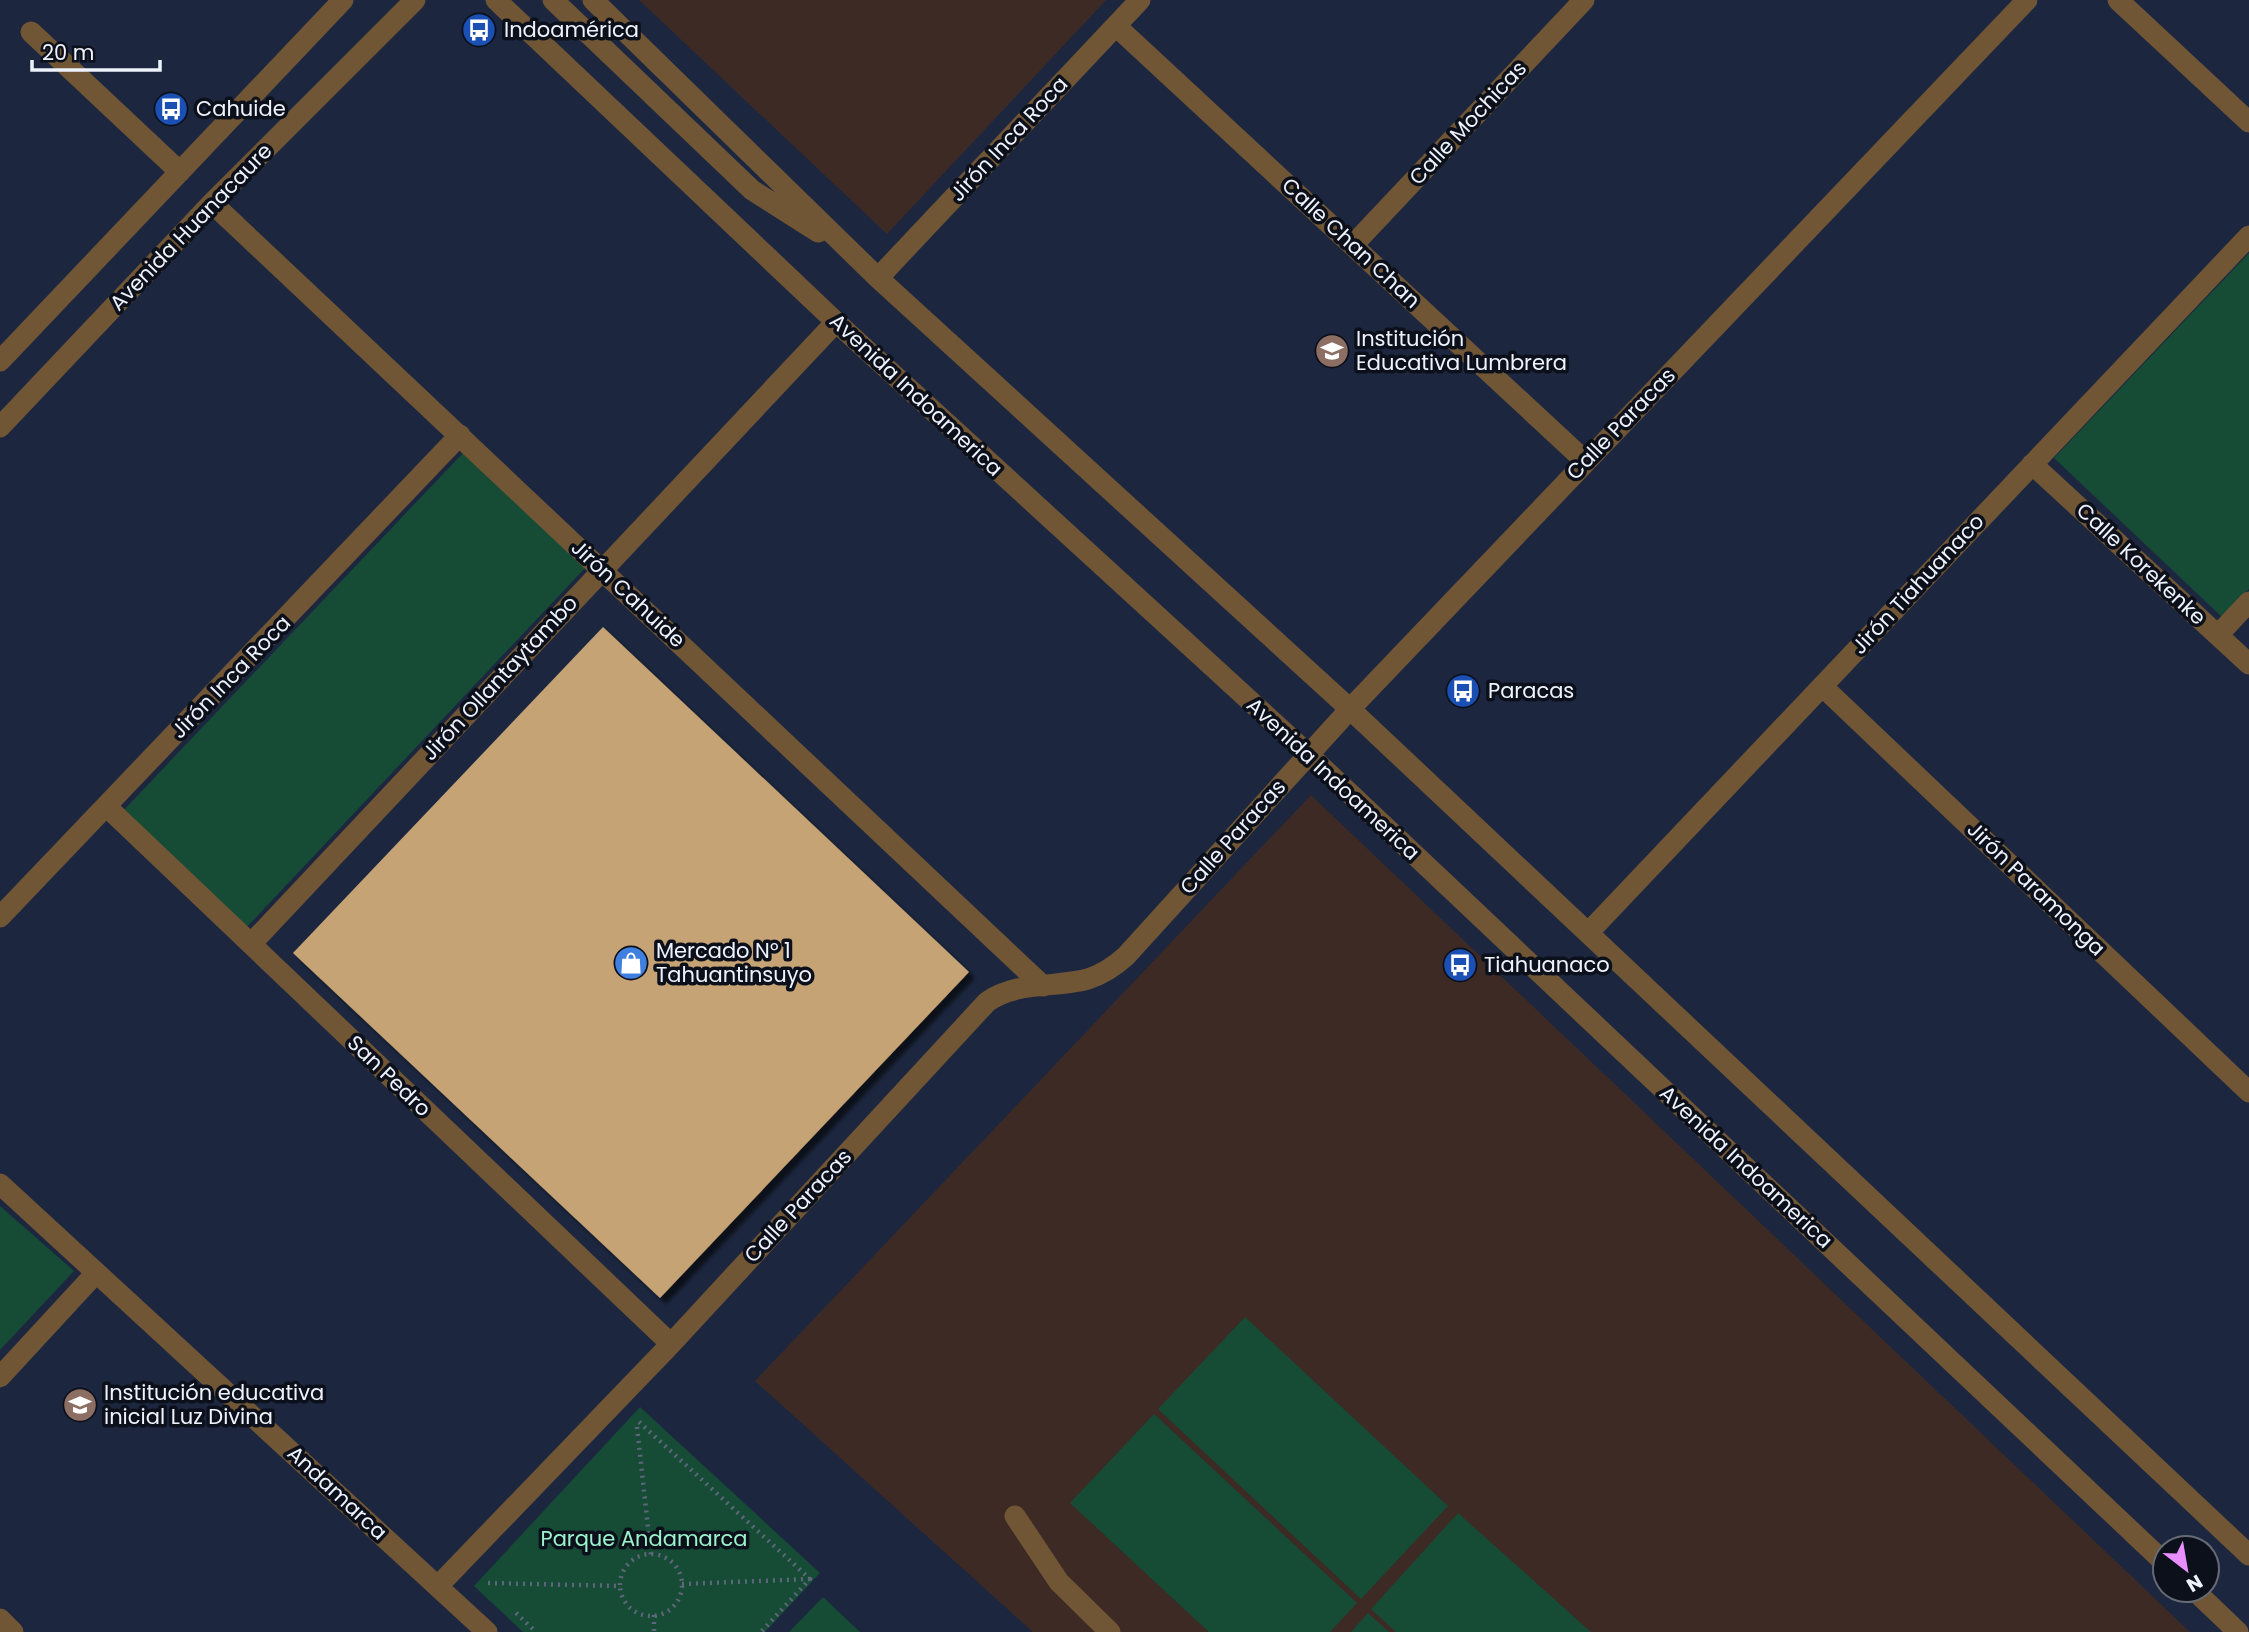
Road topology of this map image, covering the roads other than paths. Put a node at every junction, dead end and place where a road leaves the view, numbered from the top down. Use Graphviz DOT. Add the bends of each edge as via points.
graph roads {
  1 [pos="343,0"];
  2 [pos="415,0"];
  3 [pos="496,0"];
  4 [pos="553,0"];
  5 [pos="593,0"];
  6 [pos="1140,0"];
  7 [pos="1584,0"];
  8 [pos="2027,0"];
  9 [pos="2118,0"];
  10 [pos="1116,26"];
  11 [pos="31,32"];
  12 [pos="2249,122"];
  13 [pos="180,172"];
  14 [pos="212,202"];
  15 [pos="2249,236"];
  16 [pos="1353,245"];
  17 [pos="855,255"];
  18 [pos="878,278"];
  19 [pos="836,322"];
  20 [pos="0,361"];
  21 [pos="0,427"];
  22 [pos="460,435"];
  23 [pos="1585,461"];
  24 [pos="2032,464"];
  25 [pos="602,569"];
  26 [pos="2249,602"];
  27 [pos="2218,635"];
  28 [pos="2249,664"];
  29 [pos="1822,686"];
  30 [pos="1350,709"];
  31 [pos="1308,754"];
  32 [pos="107,807"];
  33 [pos="0,918"];
  34 [pos="1588,933"];
  35 [pos="251,944"];
  36 [pos="1044,986"];
  37 [pos="2249,1093"];
  38 [pos="0,1184"];
  39 [pos="96,1273"];
  40 [pos="671,1344"];
  41 [pos="0,1377"];
  42 [pos="1015,1517"];
  43 [pos="2151,1550"];
  44 [pos="2249,1555"];
  45 [pos="438,1586"];
  46 [pos="2209,1604"];
  47 [pos="0,1619"];
  48 [pos="13,1632"];
  49 [pos="487,1632"];
  50 [pos="1110,1632"];
  51 [pos="2238,1632"];
  1 -- 13 [label="street"];
  2 -- 14 [label="street, Avenida Huanacaure"];
  3 -- 19 [label="street, Avenida Indoamerica"];
  4 -- 17 [label="street" via="751,190"];
  5 -- 17 [label="street"];
  6 -- 10 [label="street, Jirón Inca Roca"];
  7 -- 16 [label="street, Calle Mochicas"];
  8 -- 23 [label="street, Calle Paracas"];
  9 -- 12 [label="street"];
  10 -- 16 [label="street, Calle Chan Chan"];
  10 -- 18 [label="street, Jirón Inca Roca"];
  11 -- 13 [label="street"];
  13 -- 20 [label="street"];
  14 -- 21 [label="street, Avenida Huanacaure"];
  14 -- 22 [label="street, Jirón Cahuide"];
  15 -- 24 [label="street, Jirón Tiahuanaco"];
  16 -- 23 [label="street, Calle Chan Chan"];
  17 -- 18 [label="street"];
  18 -- 30 [label="street"];
  19 -- 25 [label="street, Jirón Ollantaytambo"];
  19 -- 31 [label="street, Avenida Indoamerica"];
  22 -- 25 [label="street, Jirón Cahuide"];
  22 -- 32 [label="street, Jirón Inca Roca"];
  23 -- 30 [label="street, Calle Paracas"];
  24 -- 27 [label="street, Calle Korekenke"];
  24 -- 29 [label="street, Jirón Tiahuanaco"];
  25 -- 35 [label="street, Jirón Ollantaytambo"];
  25 -- 36 [label="street, Jirón Cahuide"];
  26 -- 27 [label="street"];
  27 -- 28 [label="street, Calle Korekenke"];
  29 -- 34 [label="street, Jirón Tiahuanaco"];
  29 -- 37 [label="street, Jirón Paramonga"];
  30 -- 31 [label="street, Calle Paracas"];
  30 -- 34 [label="street"];
  31 -- 36 [label="street, Calle Paracas" via="1126,956 1089,978"];
  31 -- 43 [label="street, Avenida Indoamerica"];
  32 -- 33 [label="street, Jirón Inca Roca"];
  32 -- 35 [label="street, San Pedro"];
  34 -- 44 [label="street"];
  35 -- 40 [label="street, San Pedro"];
  36 -- 40 [label="street, Calle Paracas" via="1009,990 987,1003"];
  38 -- 39 [label="street, Andamarca"];
  39 -- 41 [label="street"];
  39 -- 45 [label="street, Andamarca"];
  40 -- 45 [label="street, Calle Paracas"];
  42 -- 50 [label="street" via="1059,1581"];
  45 -- 49 [label="street, Andamarca"];
  46 -- 51 [label="street"];
  47 -- 48 [label="street"];
}
